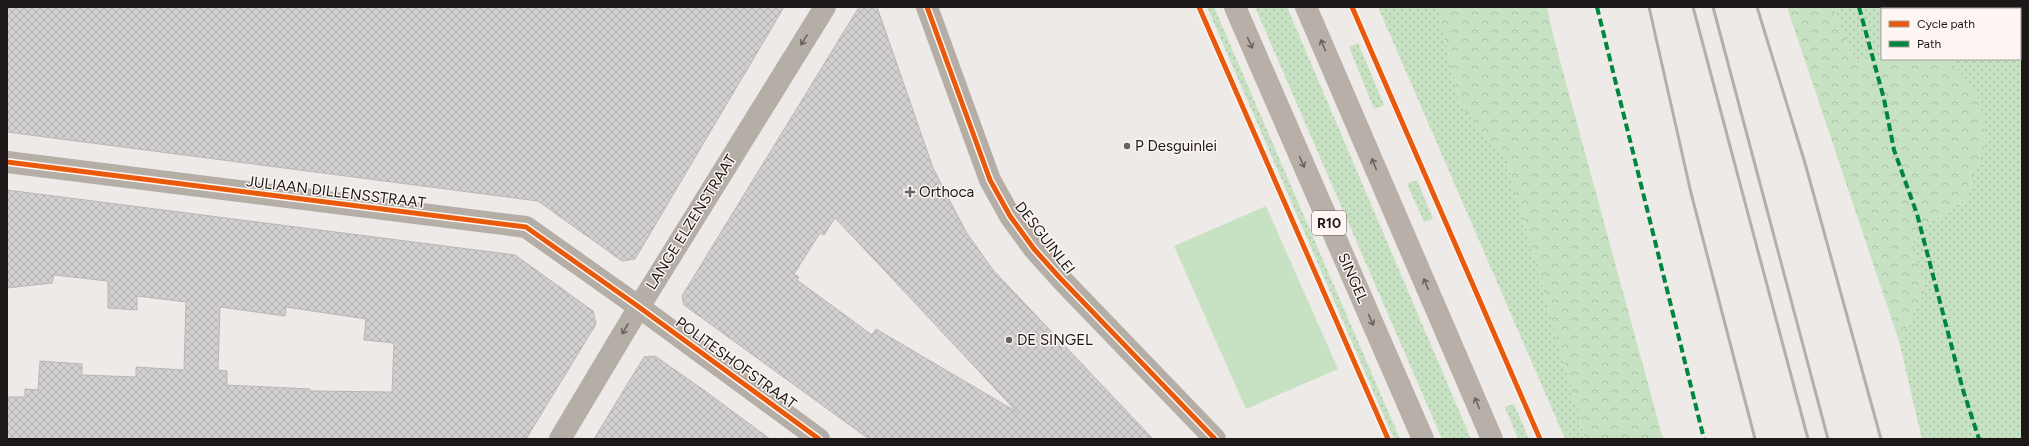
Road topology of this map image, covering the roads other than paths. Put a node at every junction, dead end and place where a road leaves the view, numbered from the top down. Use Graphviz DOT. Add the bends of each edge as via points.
graph roads {
  1 [pos="824,7"];
  2 [pos="927,7"];
  3 [pos="1235,7"];
  4 [pos="1306,7"];
  5 [pos="7,162"];
  6 [pos="639,307"];
  7 [pos="560,439"];
  8 [pos="819,439"];
  9 [pos="1215,439"];
  10 [pos="1423,439"];
  11 [pos="1492,439"];
  1 -- 6 [label="street, LANGE ELZENSTRAAT, one-way"];
  2 -- 9 [label="street, DESGUINLEI" via="990,180 1010,216 1060,278"];
  3 -- 10 [label="main road, SINGEL / R10, one-way"];
  11 -- 4 [label="main road, one-way"];
  5 -- 6 [label="street, JULIAAN DILLENSSTRAAT" via="526,227"];
  6 -- 7 [label="street, LANGE ELZENSTRAAT, one-way"];
  6 -- 8 [label="street, POLITESHOFSTRAAT"];
}
